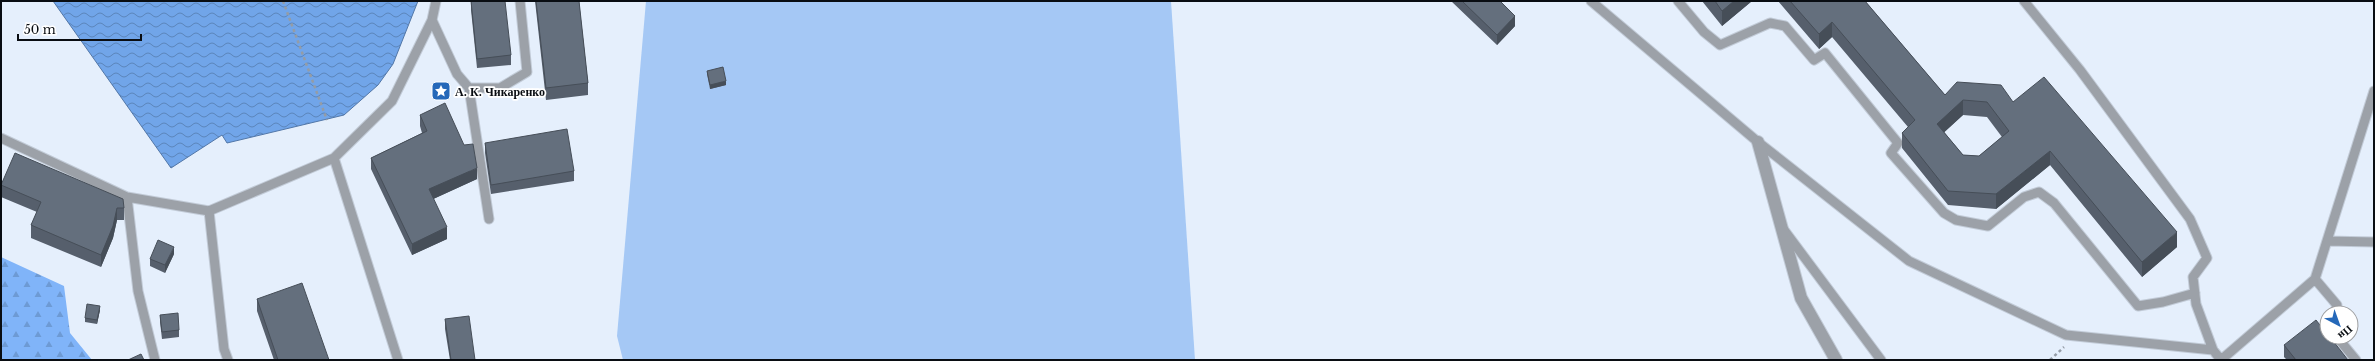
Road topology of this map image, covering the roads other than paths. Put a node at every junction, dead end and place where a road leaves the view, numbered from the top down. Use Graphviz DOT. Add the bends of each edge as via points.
graph roads {
  1 [pos="436,1"];
  2 [pos="520,1"];
  3 [pos="1591,1"];
  4 [pos="1678,1"];
  5 [pos="2024,1"];
  6 [pos="432,20"];
  7 [pos="469,88"];
  8 [pos="2374,91"];
  9 [pos="1,138"];
  10 [pos="1758,142"];
  11 [pos="334,158"];
  12 [pos="127,197"];
  13 [pos="208,211"];
  14 [pos="489,219"];
  15 [pos="1783,229"];
  16 [pos="2327,241"];
  17 [pos="2374,242"];
  18 [pos="2315,279"];
  19 [pos="2195,293"];
  20 [pos="2336,305"];
  21 [pos="2344,345"];
  22 [pos="2213,350"];
  23 [pos="155,360"];
  24 [pos="228,360"];
  25 [pos="398,360"];
  26 [pos="1836,360"];
  27 [pos="1881,360"];
  28 [pos="2221,360"];
  29 [pos="2356,360"];
  1 -- 6 [label="lane"];
  2 -- 7 [label="lane" via="527,72 500,88"];
  3 -- 10 [label="lane"];
  4 -- 19 [label="lane" via="1704,32 1720,45 1770,23 1785,26 1814,60 1825,53 1898,143 1891,153 1944,213 1956,220 1988,226 2024,197 2039,192 2054,203 2138,306"];
  5 -- 19 [label="lane" via="2080,70 2190,219 2207,258 2193,277"];
  6 -- 7 [label="lane" via="457,74"];
  6 -- 11 [label="lane" via="392,101"];
  7 -- 14 [label="lane"];
  8 -- 16 [label="lane"];
  9 -- 12 [label="lane"];
  10 -- 15 [label="street"];
  10 -- 22 [label="lane" via="1909,261 2070,336"];
  11 -- 13 [label="lane"];
  11 -- 25 [label="lane"];
  12 -- 13 [label="lane"];
  12 -- 23 [label="lane" via="138,291"];
  13 -- 24 [label="lane" via="224,349"];
  15 -- 26 [label="street" via="1801,298"];
  15 -- 27 [label="lane"];
  16 -- 17 [label="lane"];
  16 -- 18 [label="lane"];
  18 -- 20 [label="lane"];
  18 -- 28 [label="lane"];
  19 -- 22 [label="lane" via="2196,304"];
  21 -- 29 [label="lane"];
  22 -- 28 [label="lane"];
}
